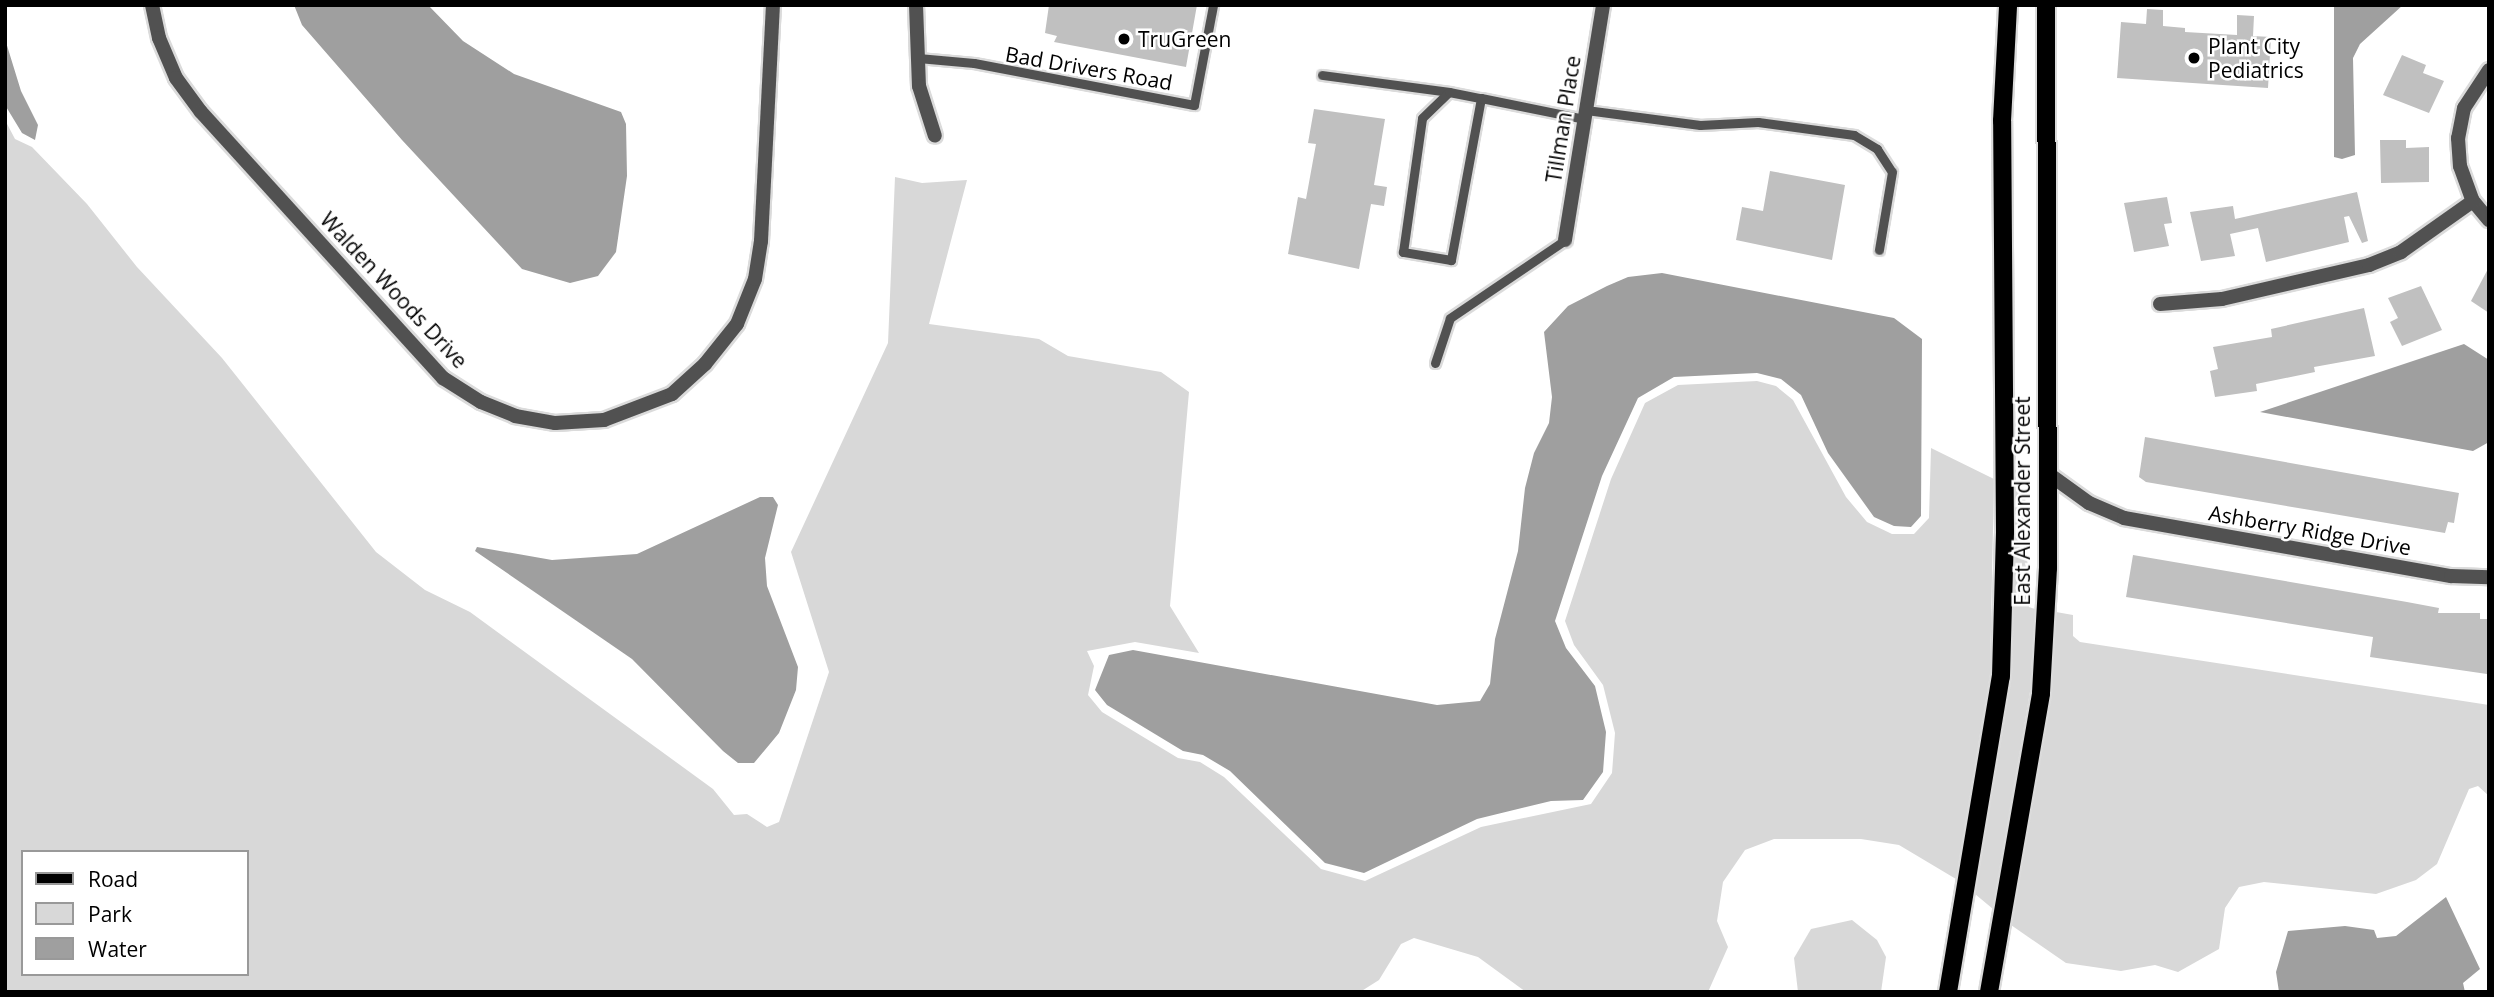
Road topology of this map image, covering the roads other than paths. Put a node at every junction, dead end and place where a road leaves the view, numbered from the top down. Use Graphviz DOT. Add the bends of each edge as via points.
graph roads {
  1 [pos="152,5"];
  2 [pos="773,5"];
  3 [pos="916,5"];
  4 [pos="1213,5"];
  5 [pos="1603,5"];
  6 [pos="2008,5"];
  7 [pos="2046,5"];
  8 [pos="918,58"];
  9 [pos="2489,70"];
  10 [pos="1322,75"];
  11 [pos="1449,92"];
  12 [pos="1481,98"];
  13 [pos="1585,114"];
  14 [pos="935,136"];
  15 [pos="2473,201"];
  16 [pos="2489,220"];
  17 [pos="1565,240"];
  18 [pos="1879,250"];
  19 [pos="2160,304"];
  20 [pos="1435,363"];
  21 [pos="2046,472"];
  22 [pos="2489,577"];
  23 [pos="1948,992"];
  24 [pos="1989,992"];
  1 -- 2 [label="street, Walden Woods Drive" via="159,38 176,78 201,112 443,378 515,416 555,423 604,420 672,394 705,364 737,324 755,279 761,241"];
  3 -- 8 [label="street"];
  4 -- 8 [label="lane, Bad Drivers Road" via="1194,105 974,63"];
  5 -- 13 [label="street, Tillman Place"];
  6 -- 23 [label="main road, East Alexander Street" via="2002,121 2005,532 2001,676"];
  7 -- 21 [label="main road, East Alexander Street"];
  8 -- 14 [label="street" via="919,86"];
  9 -- 15 [label="street" via="2464,108 2458,138 2460,166"];
  10 -- 11 [label="lane"];
  11 -- 12 [label="lane"];
  11 -- 12 [label="lane" via="1422,118 1403,252 1451,260"];
  12 -- 13 [label="lane"];
  13 -- 17 [label="street, Tillman Place"];
  13 -- 18 [label="lane" via="1700,125 1758,122 1854,135 1877,149 1892,172"];
  15 -- 16 [label="street"];
  15 -- 19 [label="street" via="2401,252 2369,265 2222,299"];
  17 -- 20 [label="lane" via="1450,318"];
  21 -- 22 [label="street, Ashberry Ridge Drive" via="2089,503 2124,518 2451,576"];
  21 -- 24 [label="main road, East Alexander Street" via="2048,568 2041,693"];
}
